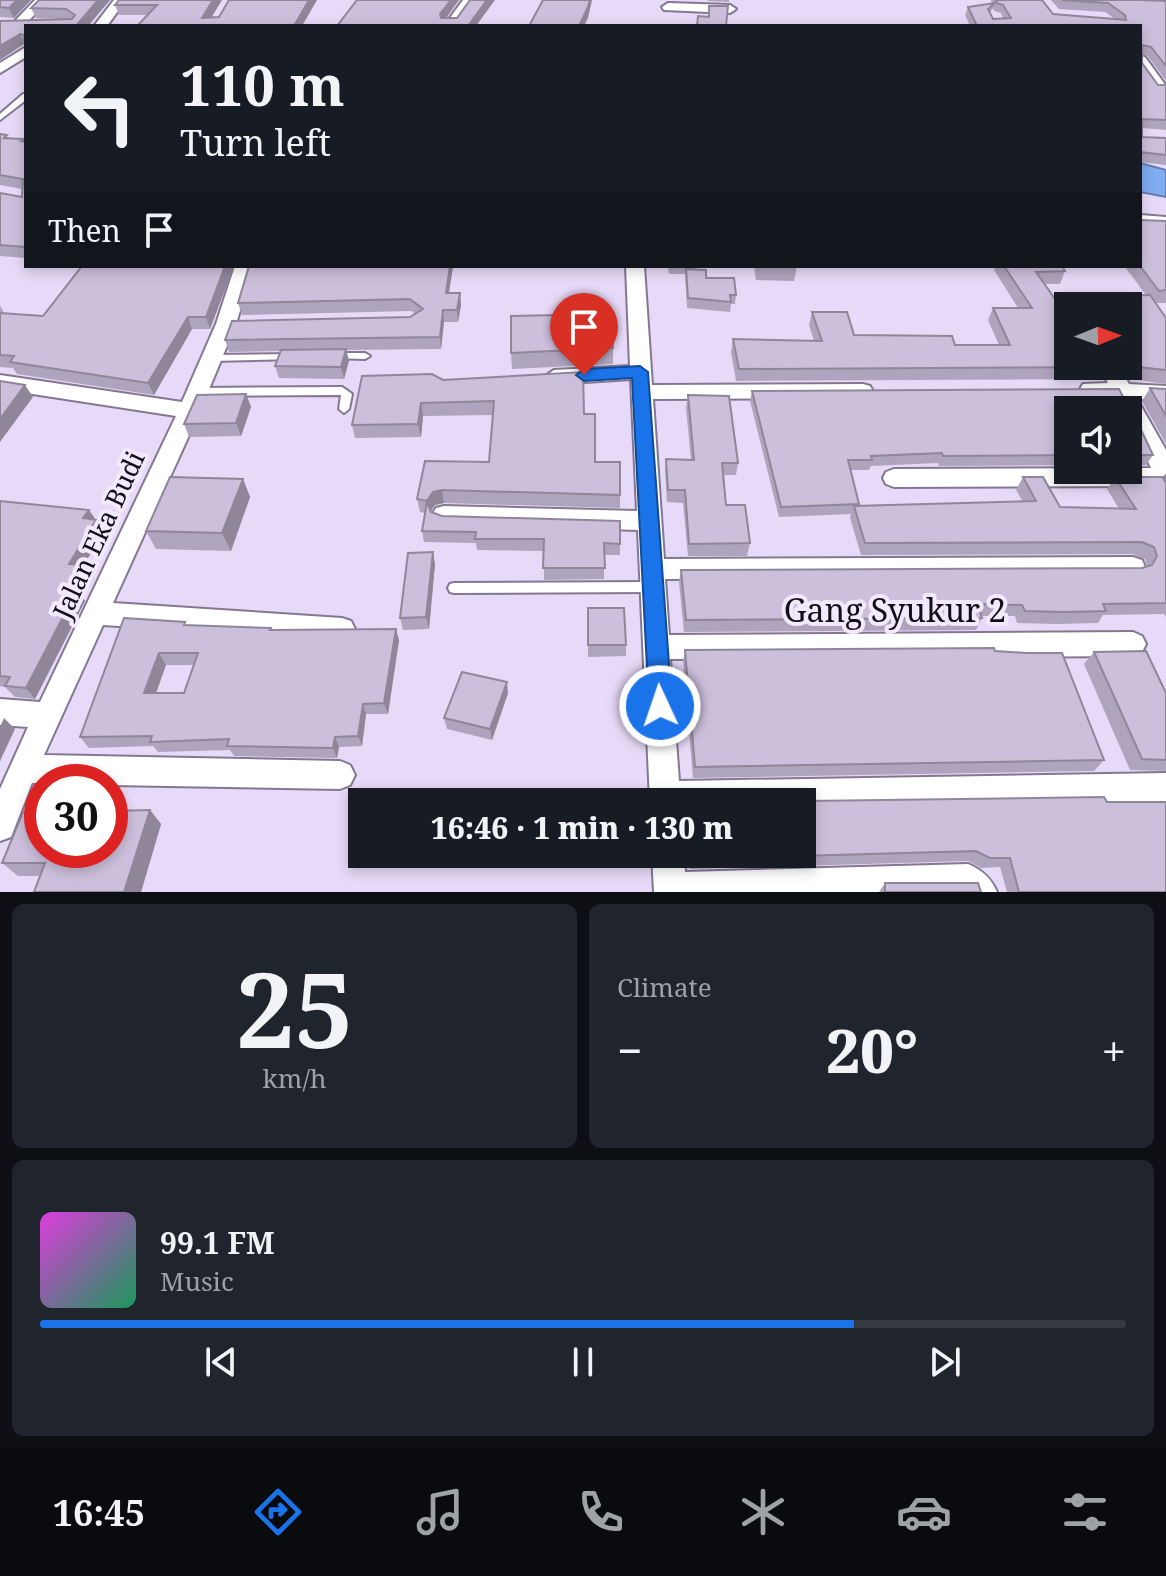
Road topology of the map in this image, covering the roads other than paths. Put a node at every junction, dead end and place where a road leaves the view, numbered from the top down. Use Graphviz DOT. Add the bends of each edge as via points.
graph roads {
  1 [pos="42,0"];
  2 [pos="120,0"];
  3 [pos="469,0"];
  4 [pos="666,8"];
  5 [pos="730,9"];
  6 [pos="0,24"];
  7 [pos="26,24"];
  8 [pos="102,24"];
  9 [pos="451,24"];
  10 [pos="24,25"];
  11 [pos="24,52"];
  12 [pos="1142,62"];
  13 [pos="0,69"];
  14 [pos="1142,88"];
  15 [pos="1164,89"];
  16 [pos="24,98"];
  17 [pos="0,118"];
  18 [pos="1142,220"];
  19 [pos="1166,222"];
  20 [pos="244,268"];
  21 [pos="635,268"];
  22 [pos="365,356"];
  23 [pos="305,357"];
  24 [pos="320,357"];
  25 [pos="212,358"];
  26 [pos="535,378"];
  27 [pos="1117,380"];
  28 [pos="0,382"];
  29 [pos="640,382"];
  30 [pos="1075,389"];
  31 [pos="1122,389"];
  32 [pos="889,390"];
  33 [pos="1166,393"];
  34 [pos="194,402"];
  35 [pos="344,409"];
  36 [pos="1164,477"];
  37 [pos="894,478"];
  38 [pos="444,515"];
  39 [pos="649,521"];
  40 [pos="1133,567"];
  41 [pos="652,578"];
  42 [pos="454,588"];
  43 [pos="95,613"];
  44 [pos="342,629"];
  45 [pos="1133,644"];
  46 [pos="657,647"];
  47 [pos="0,712"];
  48 [pos="48,715"];
  49 [pos="23,769"];
  50 [pos="340,775"];
  51 [pos="664,788"];
  52 [pos="1166,788"];
  53 [pos="816,796"];
  54 [pos="0,826"];
  55 [pos="669,868"];
  56 [pos="670,890"];
  57 [pos="981,892"];
  1 -- 7 [label="street"];
  2 -- 8 [label="street"];
  3 -- 9 [label="street"];
  4 -- 5 [label="street"];
  6 -- 10 [label="street"];
  11 -- 13 [label="street"];
  12 -- 15 [label="street"];
  14 -- 15 [label="street"];
  16 -- 17 [label="lane"];
  18 -- 19 [label="street"];
  20 -- 25 [label="street, Jalan Eka Budi" via="234,324"];
  21 -- 29 [label="street"];
  22 -- 24 [label="lane"];
  23 -- 25 [label="lane"];
  25 -- 34 [label="street, Jalan Eka Budi"];
  26 -- 29 [label="street"];
  27 -- 31 [label="street"];
  28 -- 34 [label="street"];
  29 -- 32 [label="street"];
  29 -- 39 [label="street"];
  30 -- 31 [label="street"];
  31 -- 33 [label="street"];
  31 -- 36 [label="street" via="1163,465"];
  34 -- 35 [label="lane" via="342,391 347,394"];
  34 -- 43 [label="street, Jalan Eka Budi"];
  36 -- 37 [label="street"];
  38 -- 39 [label="street"];
  39 -- 41 [label="street"];
  40 -- 41 [label="street"];
  41 -- 42 [label="lane"];
  41 -- 46 [label="street"];
  43 -- 44 [label="street"];
  43 -- 48 [label="street, Jalan Eka Budi"];
  45 -- 46 [label="street, Gang Syukur 2"];
  46 -- 51 [label="street"];
  47 -- 48 [label="street"];
  48 -- 49 [label="street, Jalan Eka Budi"];
  49 -- 50 [label="street"];
  49 -- 54 [label="street, Jalan Eka Budi"];
  52 -- 53 [label="street"];
  55 -- 56 [label="street"];
  56 -- 57 [label="street" via="968,880"];
}
